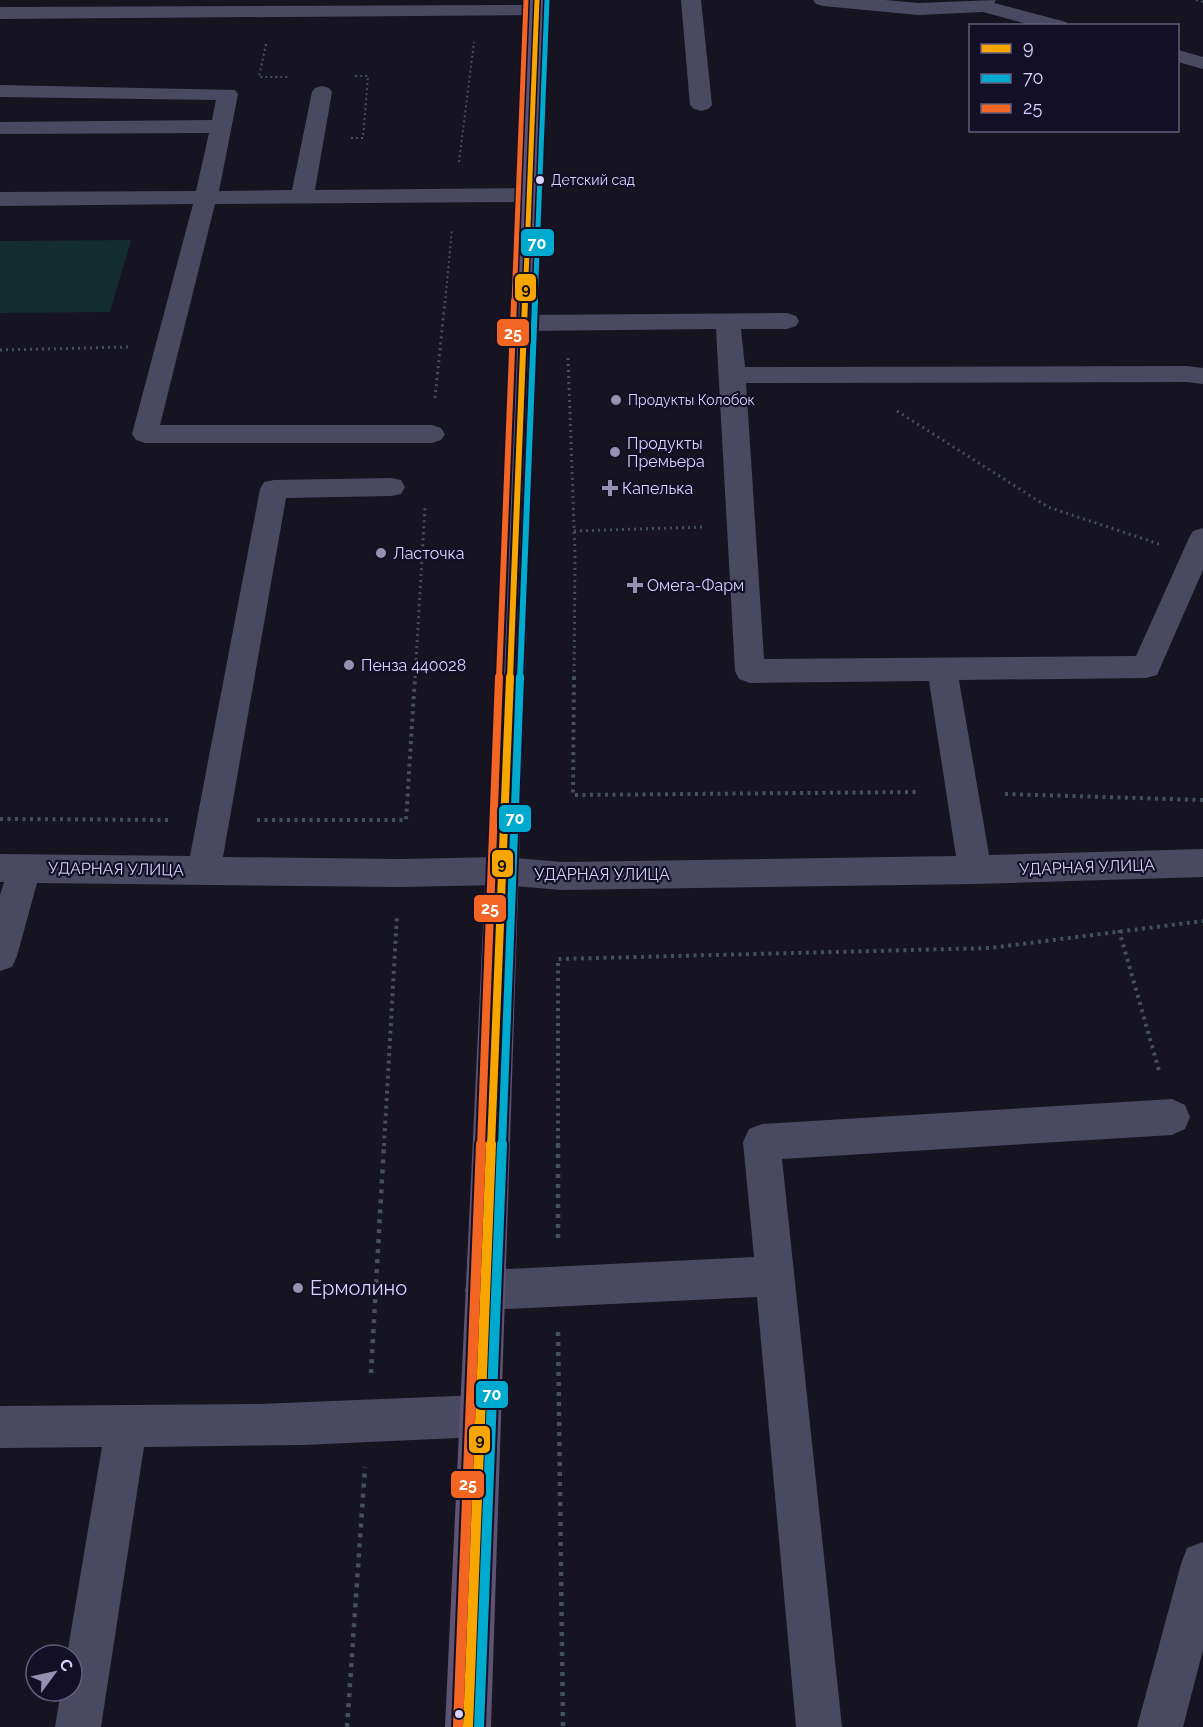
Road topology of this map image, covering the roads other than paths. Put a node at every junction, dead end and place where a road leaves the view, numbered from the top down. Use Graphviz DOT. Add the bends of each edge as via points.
graph roads {
  1 [pos="691,0"];
  2 [pos="823,0"];
  3 [pos="985,3"];
  4 [pos="375,6"];
  5 [pos="537,6"];
  6 [pos="0,13"];
  7 [pos="1053,24"];
  8 [pos="1179,56"];
  9 [pos="1203,63"];
  10 [pos="0,91"];
  11 [pos="322,92"];
  12 [pos="701,105"];
  13 [pos="221,126"];
  14 [pos="0,128"];
  15 [pos="529,195"];
  16 [pos="302,197"];
  17 [pos="206,198"];
  18 [pos="0,199"];
  19 [pos="728,321"];
  20 [pos="787,321"];
  21 [pos="524,323"];
  22 [pos="733,375"];
  23 [pos="1203,376"];
  24 [pos="432,434"];
  25 [pos="391,487"];
  26 [pos="1199,548"];
  27 [pos="942,669"];
  28 [pos="1203,863"];
  29 [pos="12,868"];
  30 [pos="204,870"];
  31 [pos="975,870"];
  32 [pos="501,871"];
  33 [pos="0,956"];
  34 [pos="1172,1117"];
  35 [pos="774,1276"];
  36 [pos="484,1290"];
  37 [pos="480,1416"];
  38 [pos="126,1426"];
  39 [pos="0,1428"];
  40 [pos="1203,1564"];
  41 [pos="78,1727"];
  42 [pos="468,1727"];
  43 [pos="819,1727"];
  44 [pos="1160,1727"];
  1 -- 12 [label="street"];
  2 -- 3 [label="street" via="918,9"];
  3 -- 7 [label="street"];
  4 -- 5 [label="street"];
  4 -- 6 [label="street"];
  5 -- 15 [label="main road"];
  8 -- 9 [label="street"];
  10 -- 13 [label="street" via="228,94"];
  11 -- 16 [label="street"];
  13 -- 14 [label="street"];
  13 -- 17 [label="street"];
  15 -- 16 [label="street"];
  15 -- 21 [label="main road"];
  16 -- 17 [label="street"];
  17 -- 18 [label="street"];
  17 -- 24 [label="street" via="146,434"];
  19 -- 20 [label="street"];
  19 -- 21 [label="street"];
  19 -- 22 [label="street"];
  21 -- 32 [label="main road"];
  22 -- 23 [label="street"];
  22 -- 27 [label="street" via="750,671"];
  25 -- 30 [label="street" via="274,489"];
  26 -- 27 [label="street" via="1146,667"];
  27 -- 31 [label="street"];
  28 -- 31 [label="street, УДАРНАЯ УЛИЦА"];
  29 -- 30 [label="street, УДАРНАЯ УЛИЦА"];
  29 -- 33 [label="street"];
  30 -- 32 [label="street, УДАРНАЯ УЛИЦА"];
  31 -- 32 [label="street, УДАРНАЯ УЛИЦА" via="562,876"];
  32 -- 36 [label="main road"];
  34 -- 35 [label="street" via="762,1142"];
  35 -- 36 [label="street"];
  35 -- 43 [label="street"];
  36 -- 37 [label="main road"];
  37 -- 38 [label="street"];
  37 -- 42 [label="main road"];
  38 -- 39 [label="street"];
  38 -- 41 [label="street"];
  40 -- 44 [label="street"];
}
